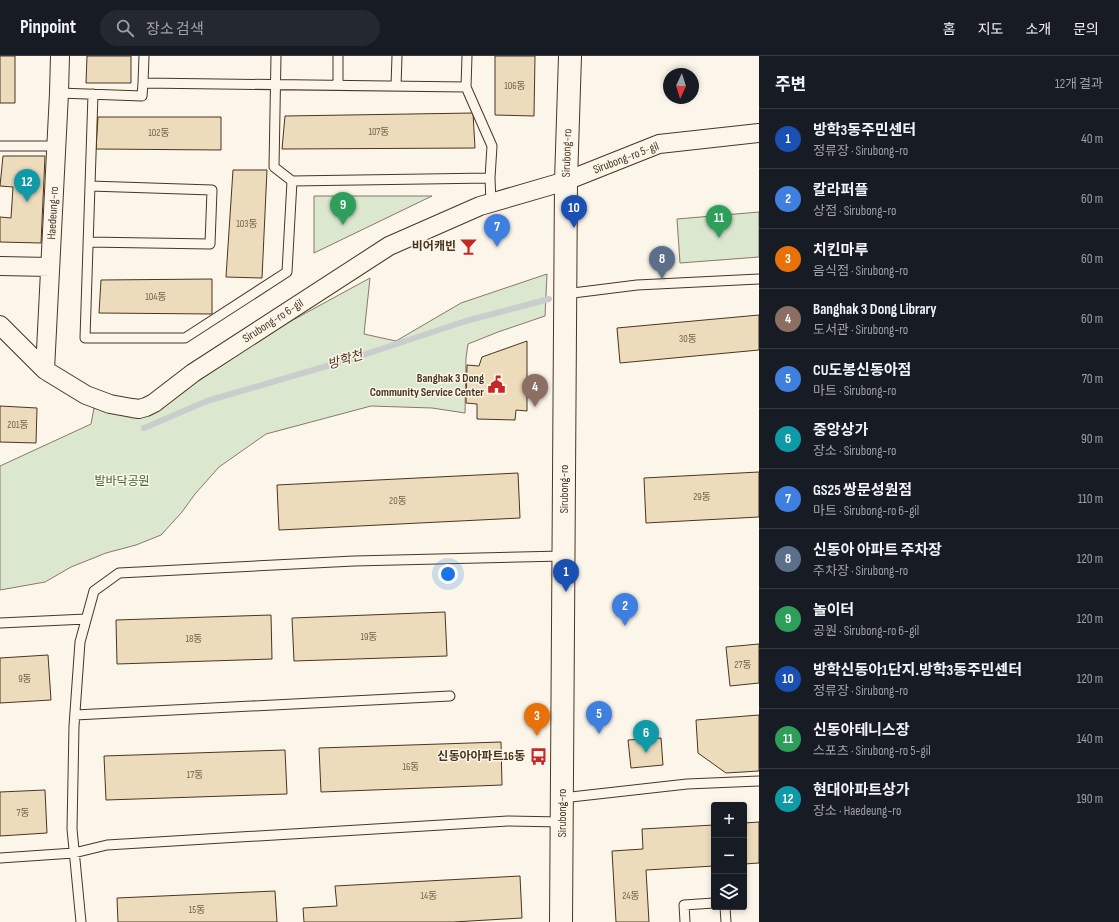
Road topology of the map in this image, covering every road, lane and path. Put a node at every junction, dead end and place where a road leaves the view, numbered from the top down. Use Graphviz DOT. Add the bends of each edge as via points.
graph roads {
  1 [pos="60,56"];
  2 [pos="144,56"];
  3 [pos="276,56"];
  4 [pos="338,56"];
  5 [pos="397,56"];
  6 [pos="467,56"];
  7 [pos="570,56"];
  8 [pos="144,83"];
  9 [pos="275,84"];
  10 [pos="338,85"];
  11 [pos="396,86"];
  12 [pos="466,87"];
  13 [pos="59,93"];
  14 [pos="93,94"];
  15 [pos="759,133"];
  16 [pos="0,146"];
  17 [pos="56,146"];
  18 [pos="490,178"];
  19 [pos="292,181"];
  20 [pos="566,181"];
  21 [pos="90,186"];
  22 [pos="491,203"];
  23 [pos="88,242"];
  24 [pos="0,266"];
  25 [pos="50,267"];
  26 [pos="759,279"];
  27 [pos="565,294"];
  28 [pos="0,325"];
  29 [pos="45,370"];
  30 [pos="563,556"];
  31 [pos="86,619"];
  32 [pos="0,623"];
  33 [pos="450,696"];
  34 [pos="75,715"];
  35 [pos="759,781"];
  36 [pos="562,798"];
  37 [pos="562,822"];
  38 [pos="74,853"];
  39 [pos="0,858"];
  40 [pos="711,903"];
  41 [pos="725,910"];
  42 [pos="81,922"];
  43 [pos="561,922"];
  44 [pos="686,922"];
  45 [pos="726,922"];
  1 -- 13 [label="street, Haedeung-ro"];
  2 -- 8 [label="lane"];
  3 -- 9 [label="lane"];
  4 -- 10 [label="lane"];
  5 -- 11 [label="lane"];
  6 -- 12 [label="lane"];
  7 -- 20 [label="street, Sirubong-ro"];
  8 -- 9 [label="lane"];
  8 -- 14 [label="lane" via="142,96"];
  9 -- 10 [label="lane"];
  9 -- 19 [label="lane" via="274,167"];
  10 -- 11 [label="lane"];
  11 -- 12 [label="lane"];
  12 -- 18 [label="lane" via="492,146"];
  13 -- 14 [label="lane"];
  13 -- 17 [label="street, Haedeung-ro"];
  14 -- 21 [label="lane"];
  15 -- 20 [label="street, Sirubong-ro 5-gil" via="659,144"];
  16 -- 17 [label="lane"];
  17 -- 25 [label="street, Haedeung-ro"];
  18 -- 19 [label="lane"];
  18 -- 22 [label="lane"];
  19 -- 23 [label="lane" via="287,272 185,338 85,338"];
  20 -- 22 [label="street, Sirubong-ro 6-gil"];
  20 -- 27 [label="street, Sirubong-ro"];
  21 -- 23 [label="lane"];
  21 -- 23 [label="lane" via="212,190 211,221 210,244"];
  22 -- 29 [label="street, Sirubong-ro 6-gil" via="389,246 193,373 146,407 139,409 110,404 86,395"];
  24 -- 25 [label="street"];
  25 -- 29 [label="street, Haedeung-ro"];
  26 -- 27 [label="lane" via="637,285"];
  27 -- 30 [label="street, Sirubong-ro"];
  28 -- 29 [label="street, Sirubong-ro 6-gil"];
  30 -- 31 [label="lane" via="354,562 119,573 94,591"];
  30 -- 36 [label="street, Sirubong-ro"];
  31 -- 32 [label="lane"];
  31 -- 34 [label="lane" via="80,642"];
  33 -- 34 [label="lane"];
  34 -- 38 [label="lane" via="72,829"];
  35 -- 36 [label="lane" via="687,784"];
  36 -- 37 [label="street, Sirubong-ro"];
  37 -- 38 [label="lane" via="500,822 107,845"];
  37 -- 43 [label="street, Sirubong-ro"];
  38 -- 39 [label="lane"];
  38 -- 42 [label="lane"];
  40 -- 44 [label="lane" via="684,905"];
  41 -- 45 [label="lane"];
}
